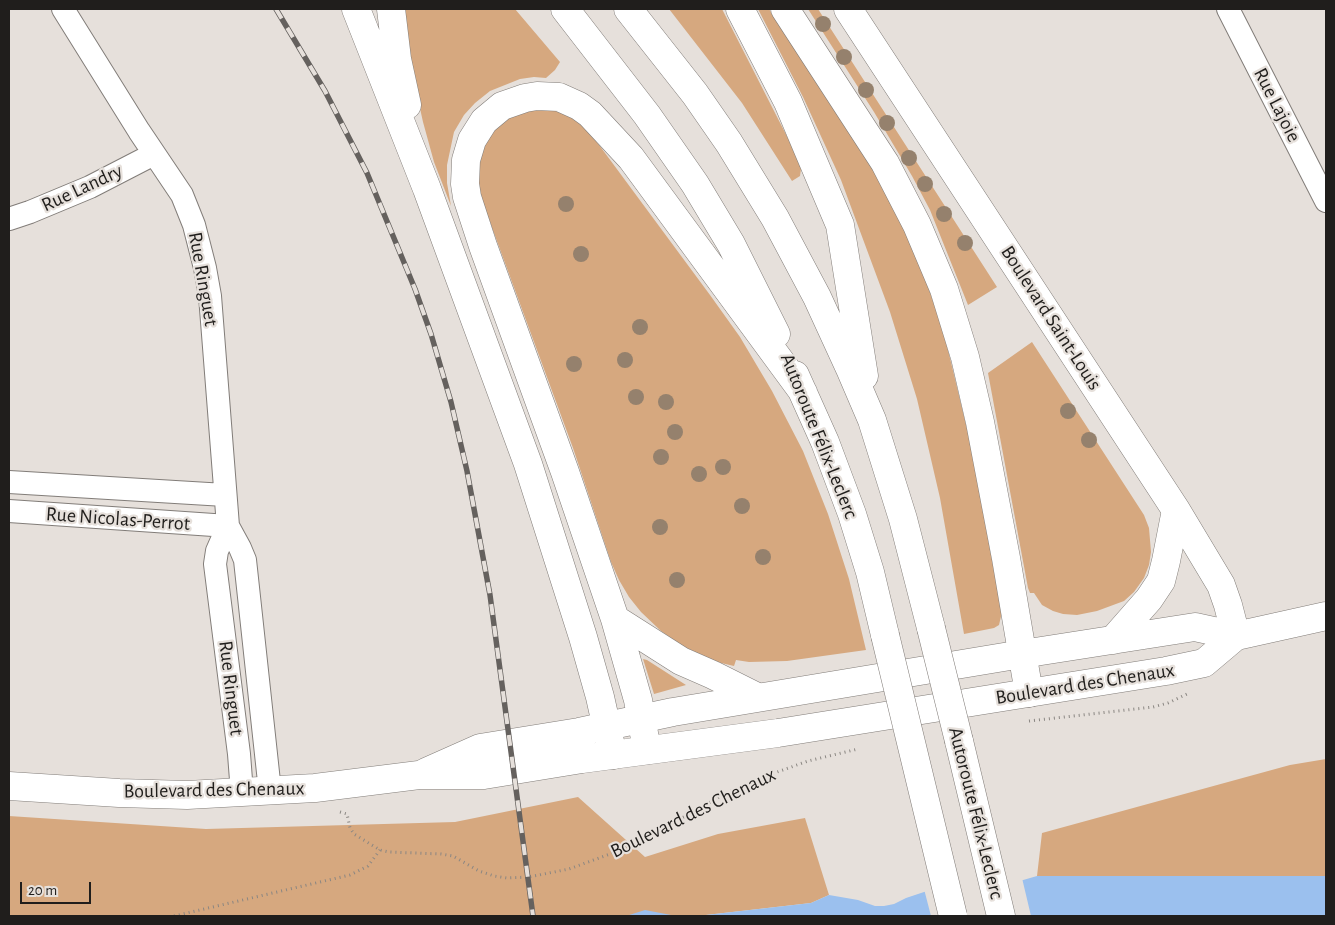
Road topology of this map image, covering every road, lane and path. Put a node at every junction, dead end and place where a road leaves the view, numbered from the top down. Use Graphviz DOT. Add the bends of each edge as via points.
graph roads {
  1 [pos="63,9"];
  2 [pos="356,9"];
  3 [pos="391,9"];
  4 [pos="565,9"];
  5 [pos="628,9"];
  6 [pos="740,9"];
  7 [pos="785,9"];
  8 [pos="848,9"];
  9 [pos="1228,9"];
  10 [pos="154,154"];
  11 [pos="427,189"];
  12 [pos="1326,200"];
  13 [pos="9,219"];
  14 [pos="803,392"];
  15 [pos="872,420"];
  16 [pos="9,482"];
  17 [pos="226,496"];
  18 [pos="1176,510"];
  19 [pos="9,511"];
  20 [pos="228,526"];
  21 [pos="1326,616"];
  22 [pos="614,619"];
  23 [pos="1236,636"];
  24 [pos="1112,640"];
  25 [pos="1022,654"];
  26 [pos="1193,689"];
  27 [pos="1028,693"];
  28 [pos="758,697"];
  29 [pos="641,718"];
  30 [pos="1021,722"];
  31 [pos="607,726"];
  32 [pos="860,748"];
  33 [pos="647,750"];
  34 [pos="613,755"];
  35 [pos="419,775"];
  36 [pos="9,786"];
  37 [pos="270,791"];
  38 [pos="242,793"];
  39 [pos="347,814"];
  40 [pos="380,850"];
  41 [pos="174,916"];
  42 [pos="953,916"];
  43 [pos="1002,916"];
  1 -- 10 [label="street, Rue Ringuet"];
  2 -- 11 [label="main road"];
  3 -- 11 [label="main road" via="398,66"];
  4 -- 14 [label="main road, Autoroute Félix-Leclerc" via="648,115 695,184 745,272"];
  5 -- 15 [label="main road, Autoroute Félix-Leclerc" via="706,110 755,185 817,297"];
  6 -- 15 [label="main road" via="788,102 840,225"];
  7 -- 25 [label="main road" via="889,171 917,225 944,289 975,400"];
  8 -- 18 [label="main road, Boulevard Saint-Louis"];
  9 -- 12 [label="street, Rue Lajoie"];
  10 -- 13 [label="street, Rue Landry" via="90,188"];
  10 -- 17 [label="street, Rue Ringuet" via="190,212 205,268"];
  11 -- 31 [label="main road" via="538,496 583,637"];
  14 -- 22 [label="main road" via="631,158 590,114 559,98 537,96 502,106 484,121 472,140 466,160 467,197"];
  14 -- 42 [label="main road, Autoroute Félix-Leclerc, bridge" via="835,466 870,572"];
  15 -- 43 [label="main road, Autoroute Félix-Leclerc, bridge" via="904,519"];
  16 -- 17 [label="street, Rue Nicolas-Perrot"];
  17 -- 20 [label="street, Rue Ringuet"];
  18 -- 23 [label="main road, Boulevard Saint-Louis" via="1221,585"];
  18 -- 24 [label="main road" via="1161,581"];
  19 -- 20 [label="street, Rue Nicolas-Perrot"];
  20 -- 37 [label="street, Rue Ringuet" via="245,560"];
  20 -- 38 [label="street, Rue Ringuet" via="215,564"];
  21 -- 23 [label="main road, Boulevard des Chenaux"];
  22 -- 28 [label="main road" via="682,661"];
  22 -- 29 [label="main road"];
  23 -- 24 [label="main road, Boulevard des Chenaux" via="1195,627"];
  23 -- 27 [label="main road, Boulevard des Chenaux" via="1204,663"];
  24 -- 25 [label="main road, Boulevard des Chenaux"];
  25 -- 27 [label="main road"];
  25 -- 28 [label="main road, Boulevard des Chenaux"];
  26 -- 30 [label="path, Boulevard des Chenaux" via="1174,701 1153,707"];
  27 -- 33 [label="main road, Boulevard des Chenaux" via="752,737"];
  28 -- 29 [label="main road, Boulevard des Chenaux"];
  29 -- 31 [label="main road, Boulevard des Chenaux"];
  29 -- 33 [label="main road"];
  31 -- 34 [label="main road"];
  31 -- 35 [label="main road, Boulevard des Chenaux" via="480,748"];
  32 -- 40 [label="path, Boulevard des Chenaux" via="808,761 755,780 634,844 586,863 537,876 494,876 449,855"];
  33 -- 34 [label="main road, Boulevard des Chenaux"];
  34 -- 35 [label="main road, Boulevard des Chenaux" via="484,776"];
  35 -- 37 [label="main road, Boulevard des Chenaux" via="345,786"];
  36 -- 38 [label="main road, Boulevard des Chenaux" via="146,794"];
  37 -- 38 [label="main road, Boulevard des Chenaux"];
  39 -- 40 [label="path, Boulevard des Chenaux" via="354,834"];
  40 -- 41 [label="path" via="368,866 350,876"];
}
